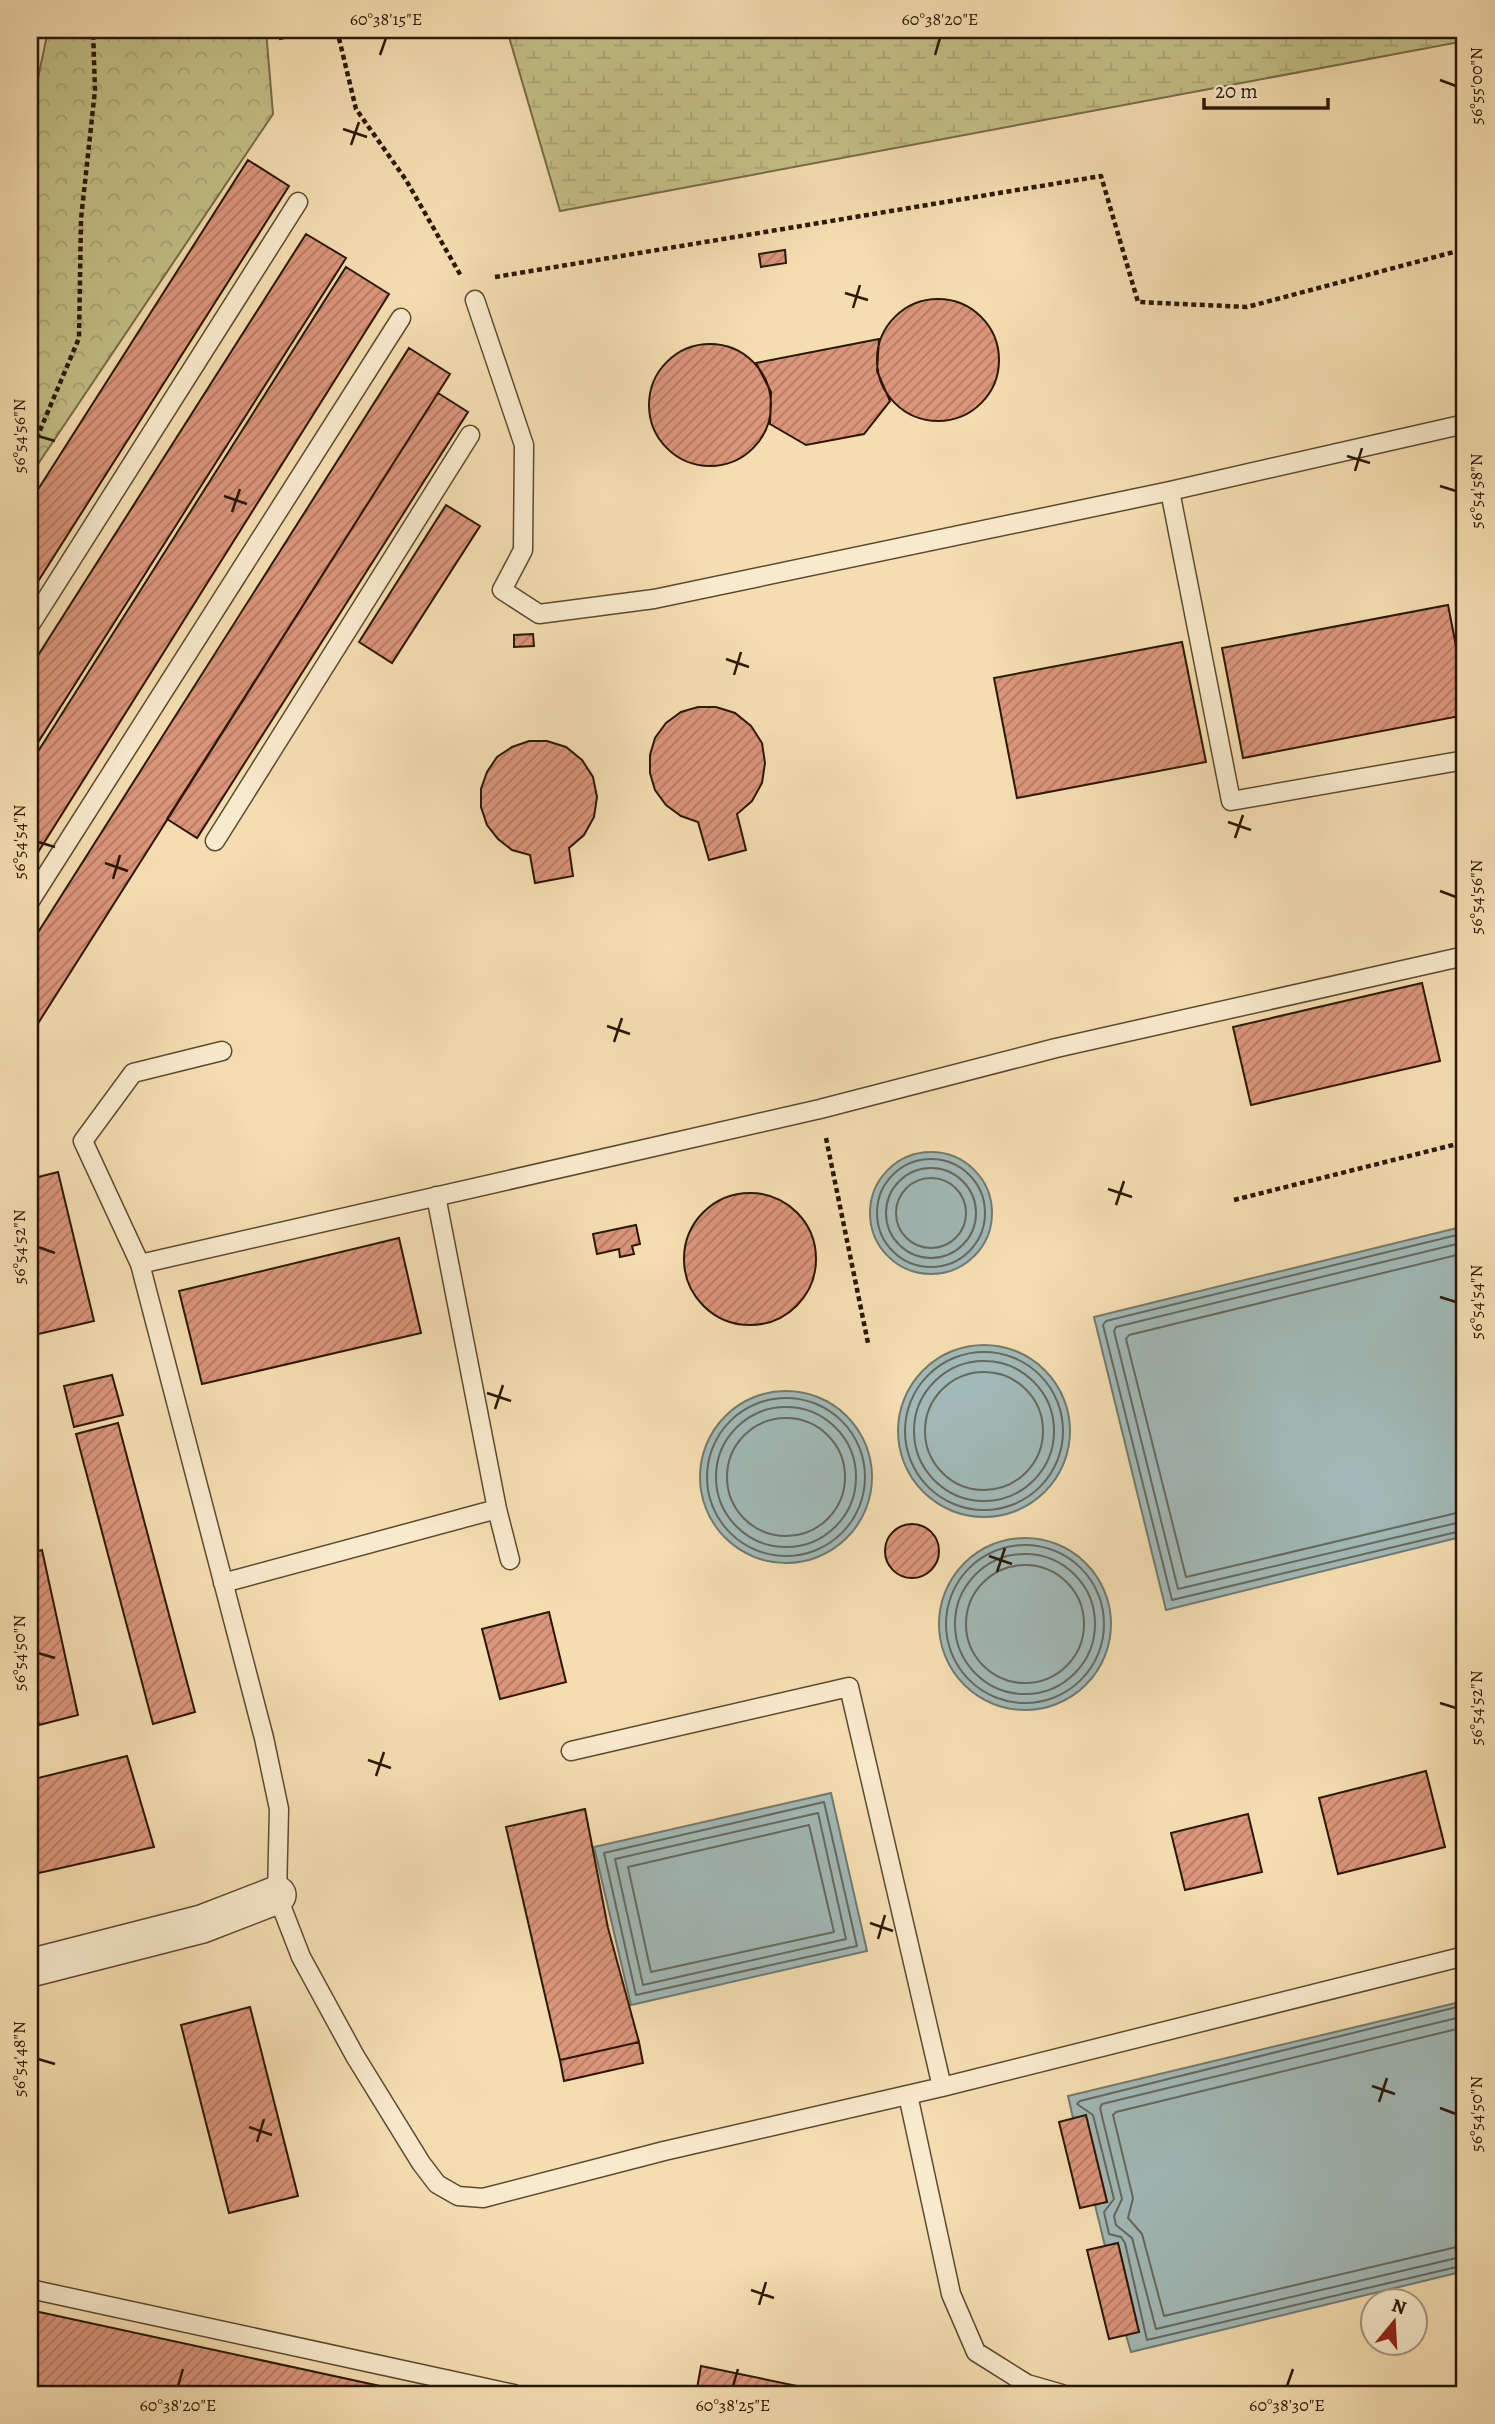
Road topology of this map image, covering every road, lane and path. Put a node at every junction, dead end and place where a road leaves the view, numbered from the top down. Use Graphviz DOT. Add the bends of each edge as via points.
graph roads {
  1 [pos="93,30"];
  2 [pos="337,30"];
  3 [pos="298,202"];
  4 [pos="1465,249"];
  5 [pos="464,282"];
  6 [pos="475,300"];
  7 [pos="401,318"];
  8 [pos="1465,424"];
  9 [pos="470,435"];
  10 [pos="30,454"];
  11 [pos="1170,491"];
  12 [pos="30,625"];
  13 [pos="1465,760"];
  14 [pos="215,841"];
  15 [pos="30,901"];
  16 [pos="1465,956"];
  17 [pos="222,1051"];
  18 [pos="820,1109"];
  19 [pos="1465,1142"];
  20 [pos="436,1196"];
  21 [pos="1234,1200"];
  22 [pos="140,1264"];
  23 [pos="868,1343"];
  24 [pos="497,1509"];
  25 [pos="510,1560"];
  26 [pos="223,1583"];
  27 [pos="571,1751"];
  28 [pos="277,1895"];
  29 [pos="1465,1956"];
  30 [pos="30,1968"];
  31 [pos="942,2087"];
  32 [pos="908,2095"];
  33 [pos="30,2289"];
  34 [pos="514,2394"];
  35 [pos="1062,2394"];
  1 -- 10 [label="path" via="94,90 81,219 79,338"];
  2 -- 5 [label="path" via="356,109 406,180"];
  3 -- 12 [label="lane"];
  4 -- 5 [label="path" via="1247,307 1138,302 1101,176"];
  5 -- 6 [label="path"];
  6 -- 11 [label="lane" via="524,445 523,550 502,590 540,614 654,599"];
  7 -- 15 [label="lane"];
  8 -- 11 [label="lane"];
  9 -- 14 [label="lane"];
  11 -- 13 [label="lane" via="1231,801"];
  16 -- 18 [label="lane" via="1056,1048"];
  17 -- 22 [label="lane" via="133,1073 83,1141"];
  18 -- 20 [label="lane"];
  18 -- 23 [label="path"];
  19 -- 21 [label="path"];
  20 -- 22 [label="lane"];
  20 -- 24 [label="lane"];
  22 -- 26 [label="lane"];
  24 -- 25 [label="lane"];
  24 -- 26 [label="lane"];
  26 -- 28 [label="lane" via="279,1809"];
  27 -- 31 [label="lane" via="849,1687"];
  28 -- 30 [label="street" via="202,1924"];
  28 -- 32 [label="lane" via="326,2007 374,2089 437,2184 458,2196 511,2192 664,2151"];
  29 -- 31 [label="lane"];
  31 -- 32 [label="lane"];
  32 -- 35 [label="lane" via="951,2294 976,2352 1027,2384"];
  33 -- 34 [label="lane"];
}
